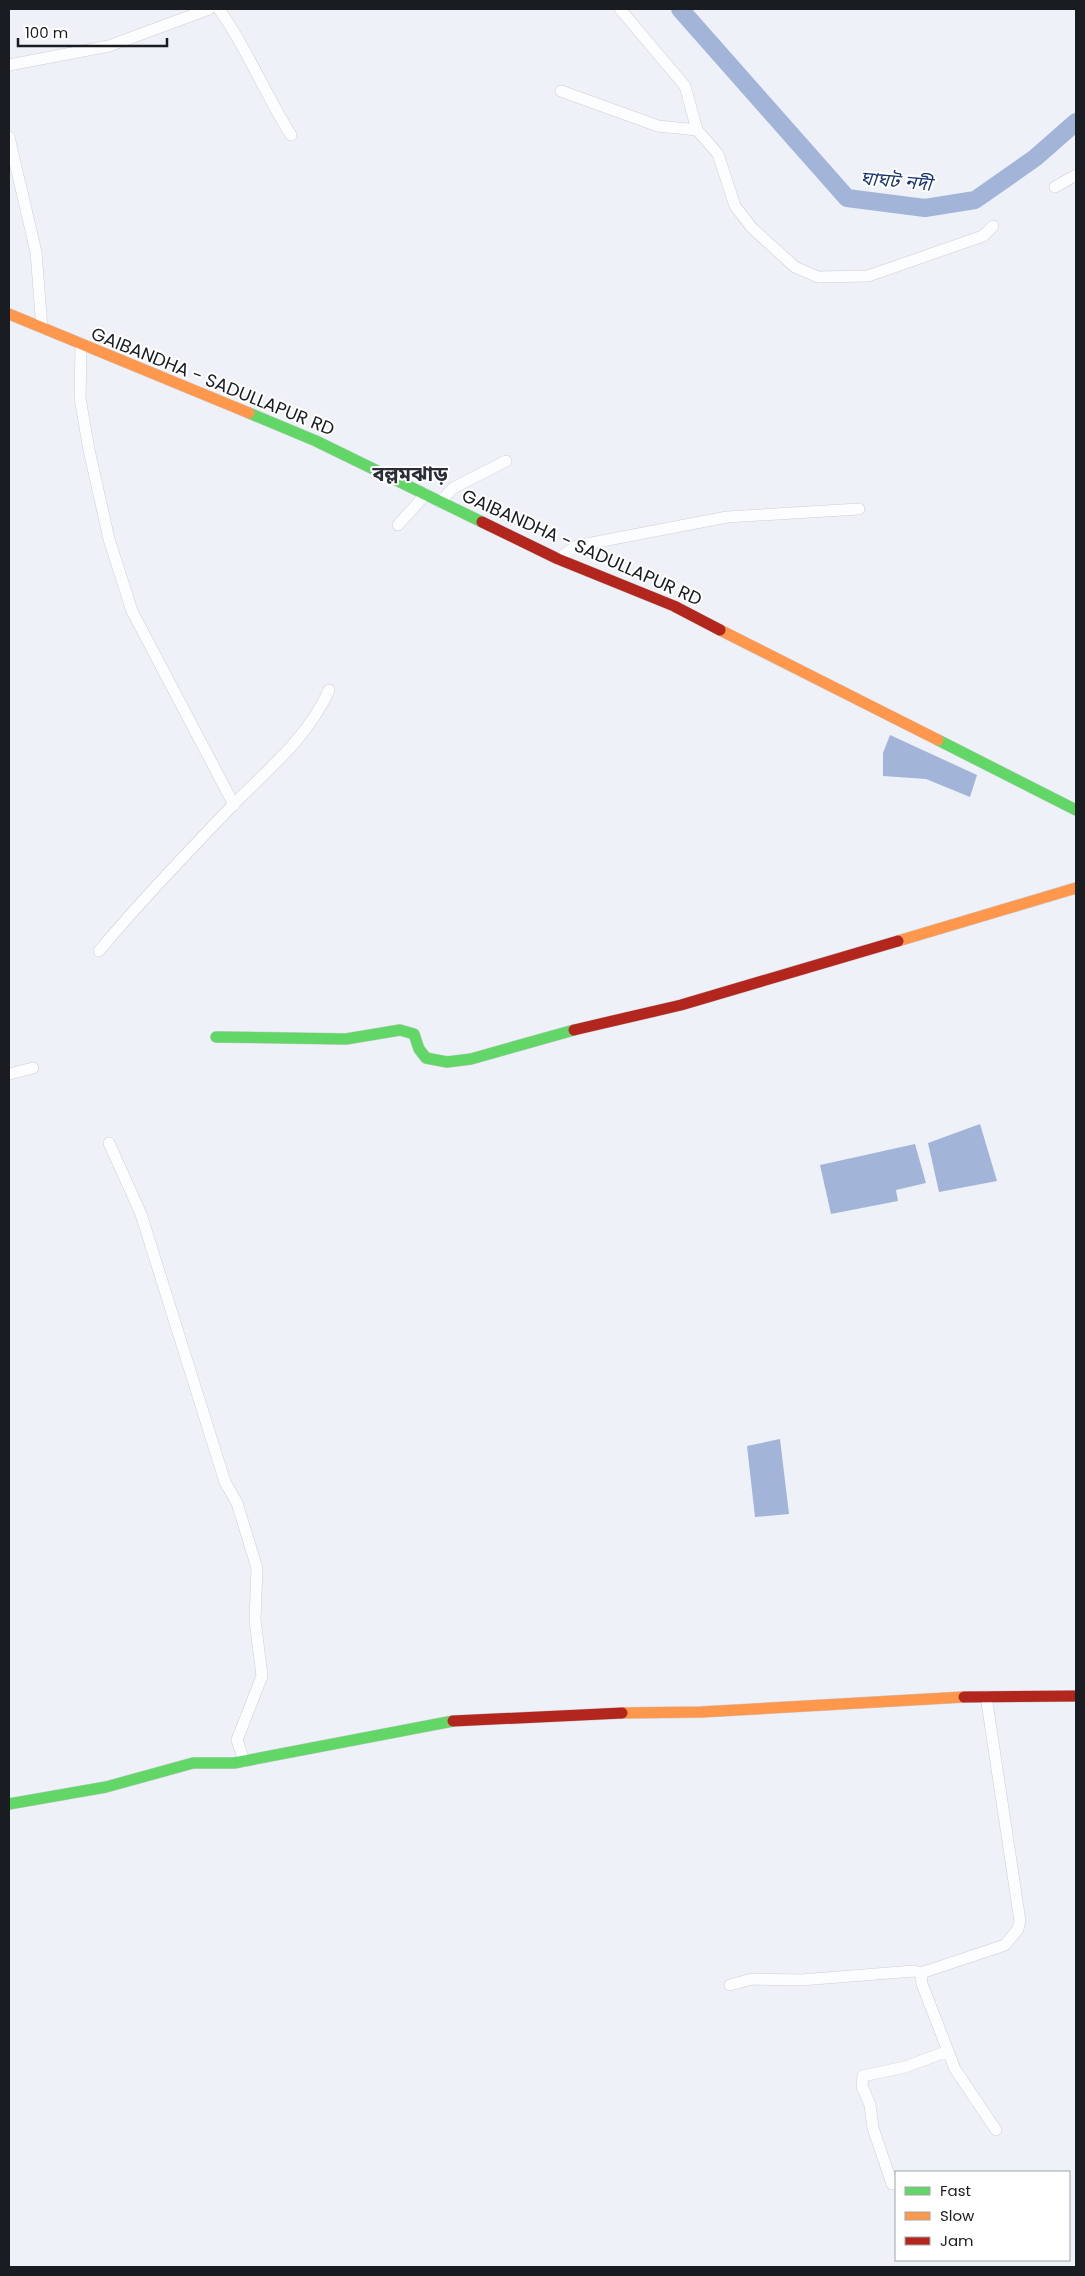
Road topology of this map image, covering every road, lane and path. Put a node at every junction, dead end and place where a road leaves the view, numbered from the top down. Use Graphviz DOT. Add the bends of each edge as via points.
graph roads {
  1 [pos="209,9"];
  2 [pos="219,9"];
  3 [pos="620,9"];
  4 [pos="9,65"];
  5 [pos="562,91"];
  6 [pos="697,130"];
  7 [pos="291,135"];
  8 [pos="9,137"];
  9 [pos="1076,175"];
  10 [pos="1055,187"];
  11 [pos="993,226"];
  12 [pos="9,314"];
  13 [pos="42,328"];
  14 [pos="81,345"];
  15 [pos="506,461"];
  16 [pos="426,494"];
  17 [pos="440,502"];
  18 [pos="859,509"];
  19 [pos="398,524"];
  20 [pos="558,559"];
  21 [pos="329,690"];
  22 [pos="234,805"];
  23 [pos="1076,810"];
  24 [pos="1076,888"];
  25 [pos="100,951"];
  26 [pos="216,1038"];
  27 [pos="33,1068"];
  28 [pos="9,1074"];
  29 [pos="109,1142"];
  30 [pos="986,1696"];
  31 [pos="1076,1696"];
  32 [pos="244,1761"];
  33 [pos="9,1804"];
  34 [pos="921,1973"];
  35 [pos="730,1984"];
  36 [pos="948,2051"];
  37 [pos="996,2130"];
  38 [pos="892,2184"];
  1 -- 4 [label="street" via="109,46"];
  2 -- 7 [label="street"];
  3 -- 6 [label="street" via="685,86"];
  5 -- 6 [label="street" via="658,126"];
  6 -- 11 [label="street" via="718,154 735,206 752,228 795,267 818,277 868,276 983,236"];
  8 -- 13 [label="street" via="36,252"];
  9 -- 10 [label="street"];
  12 -- 13 [label="street, GAIBANDHA - SADULLAPUR RD"];
  13 -- 14 [label="street, GAIBANDHA - SADULLAPUR RD"];
  14 -- 16 [label="street, GAIBANDHA - SADULLAPUR RD" via="316,441"];
  14 -- 22 [label="street" via="80,398 89,450 109,539 132,611"];
  15 -- 17 [label="street" via="453,488"];
  16 -- 17 [label="street, GAIBANDHA - SADULLAPUR RD"];
  16 -- 19 [label="street"];
  17 -- 20 [label="street, GAIBANDHA - SADULLAPUR RD"];
  18 -- 20 [label="street" via="727,516 576,546"];
  20 -- 23 [label="street, GAIBANDHA - SADULLAPUR RD" via="674,606"];
  21 -- 22 [label="street" via="291,749"];
  22 -- 25 [label="street" via="146,894"];
  24 -- 26 [label="street" via="744,988 599,1023 471,1059 447,1062 426,1058 414,1034 400,1030 346,1039"];
  27 -- 28 [label="street"];
  29 -- 32 [label="street" via="141,1214 222,1474 237,1503 257,1568 255,1620 262,1676 237,1740"];
  30 -- 31 [label="street"];
  30 -- 32 [label="street" via="701,1712 454,1721"];
  30 -- 34 [label="street" via="1018,1898 1018,1930 1005,1945"];
  32 -- 33 [label="street" via="193,1763 106,1788"];
  34 -- 35 [label="street" via="801,1980 752,1979"];
  34 -- 36 [label="street" via="922,1984"];
  36 -- 37 [label="street" via="956,2069"];
  36 -- 38 [label="street" via="904,2067 863,2076 862,2086 870,2105 873,2128"];
}
